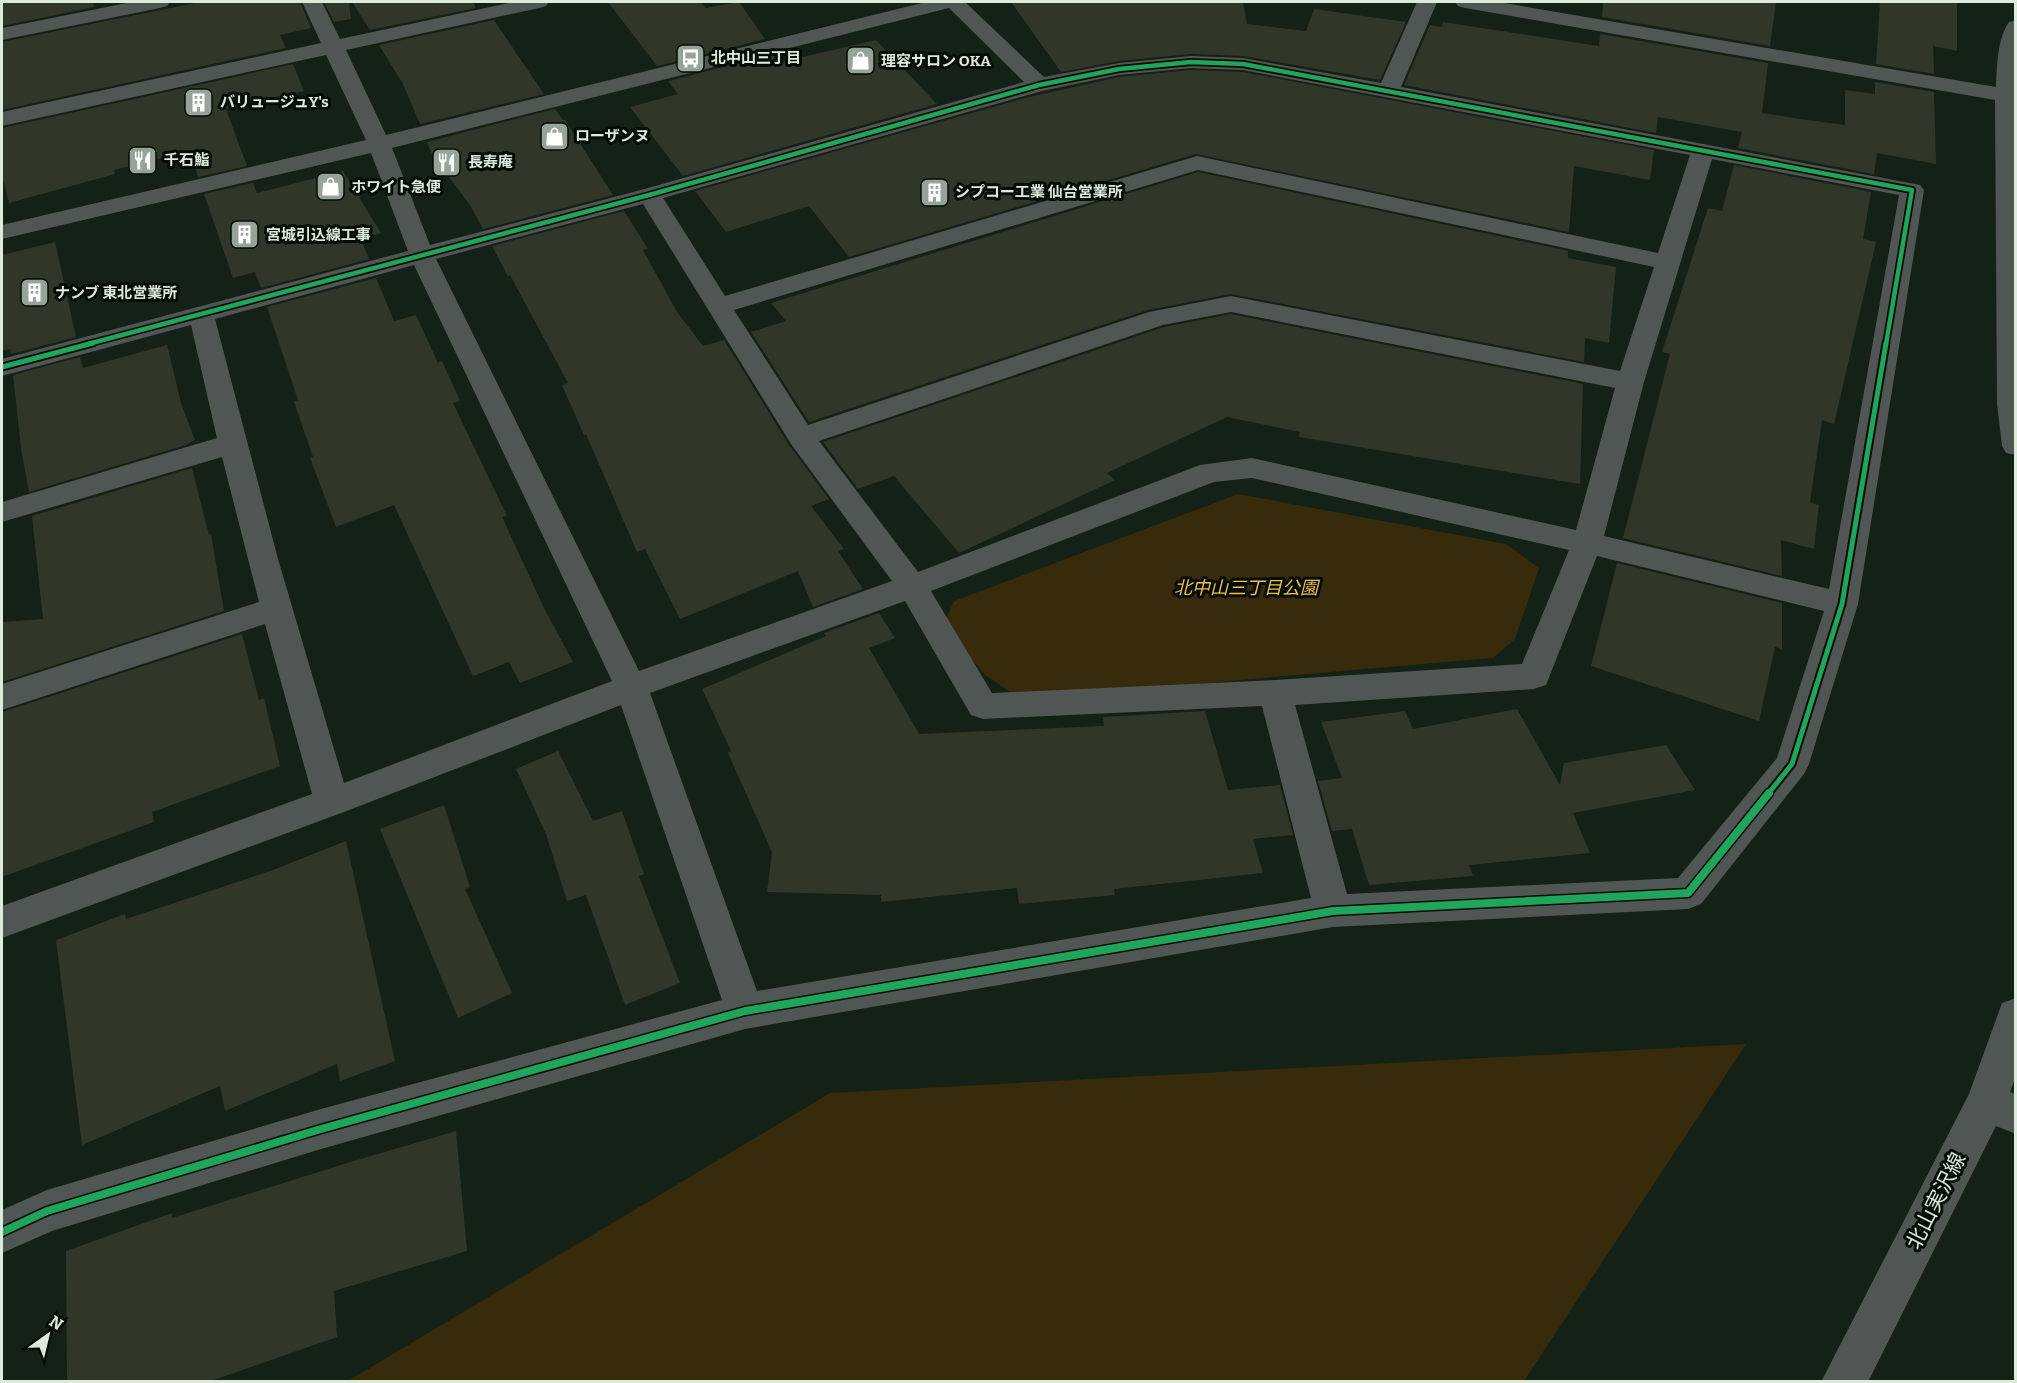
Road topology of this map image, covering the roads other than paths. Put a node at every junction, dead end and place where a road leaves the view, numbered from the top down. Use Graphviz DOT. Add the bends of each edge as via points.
graph roads {
  1 [pos="160,2"];
  2 [pos="312,2"];
  3 [pos="539,2"];
  4 [pos="951,2"];
  5 [pos="1427,2"];
  6 [pos="1465,2"];
  7 [pos="2016,26"];
  8 [pos="2,33"];
  9 [pos="333,46"];
  10 [pos="1039,85"];
  11 [pos="1388,92"];
  12 [pos="2011,97"];
  13 [pos="2,119"];
  14 [pos="379,144"];
  15 [pos="1703,151"];
  16 [pos="649,195"];
  17 [pos="2,232"];
  18 [pos="422,256"];
  19 [pos="1666,262"];
  20 [pos="718,306"];
  21 [pos="201,314"];
  22 [pos="2,367"];
  23 [pos="1630,382"];
  24 [pos="801,437"];
  25 [pos="231,444"];
  26 [pos="2016,446"];
  27 [pos="2,512"];
  28 [pos="1587,543"];
  29 [pos="912,586"];
  30 [pos="1842,604"];
  31 [pos="274,609"];
  32 [pos="631,687"];
  33 [pos="1275,693"];
  34 [pos="2,697"];
  35 [pos="332,802"];
  36 [pos="1333,911"];
  37 [pos="2,922"];
  38 [pos="745,1011"];
  39 [pos="2016,1016"];
  40 [pos="2001,1108"];
  41 [pos="2,1232"];
  42 [pos="1845,1382"];
  1 -- 8 [label="street"];
  2 -- 9 [label="street"];
  3 -- 9 [label="street"];
  4 -- 10 [label="street"];
  4 -- 14 [label="street"];
  5 -- 11 [label="street"];
  6 -- 12 [label="street"];
  7 -- 12 [label="street" via="2009,57"];
  9 -- 13 [label="street"];
  9 -- 14 [label="street"];
  10 -- 11 [label="street" via="1119,69 1191,62 1243,64"];
  10 -- 16 [label="street"];
  11 -- 15 [label="street"];
  12 -- 26 [label="street" via="2011,404"];
  14 -- 17 [label="street"];
  14 -- 18 [label="street"];
  15 -- 19 [label="street"];
  15 -- 30 [label="street" via="1912,190"];
  16 -- 18 [label="street"];
  16 -- 20 [label="street"];
  18 -- 21 [label="street"];
  18 -- 32 [label="street"];
  19 -- 20 [label="street" via="1197,163"];
  19 -- 23 [label="street"];
  20 -- 24 [label="street"];
  21 -- 22 [label="street"];
  21 -- 25 [label="street"];
  23 -- 24 [label="street" via="1231,304 1158,318"];
  23 -- 28 [label="street"];
  24 -- 29 [label="street"];
  25 -- 27 [label="street"];
  25 -- 31 [label="street"];
  28 -- 29 [label="street" via="1252,468 1210,472"];
  28 -- 30 [label="street"];
  28 -- 33 [label="street" via="1534,676"];
  29 -- 32 [label="street"];
  29 -- 33 [label="street" via="983,706"];
  30 -- 36 [label="street" via="1792,764 1688,893"];
  31 -- 34 [label="street"];
  31 -- 35 [label="street"];
  32 -- 35 [label="street"];
  32 -- 38 [label="street"];
  33 -- 36 [label="street"];
  35 -- 37 [label="street"];
  36 -- 38 [label="street"];
  38 -- 41 [label="street" via="321,1129 47,1211"];
  39 -- 40 [label="street, 北山実沢線"];
  40 -- 42 [label="street, 北山実沢線"];
}
